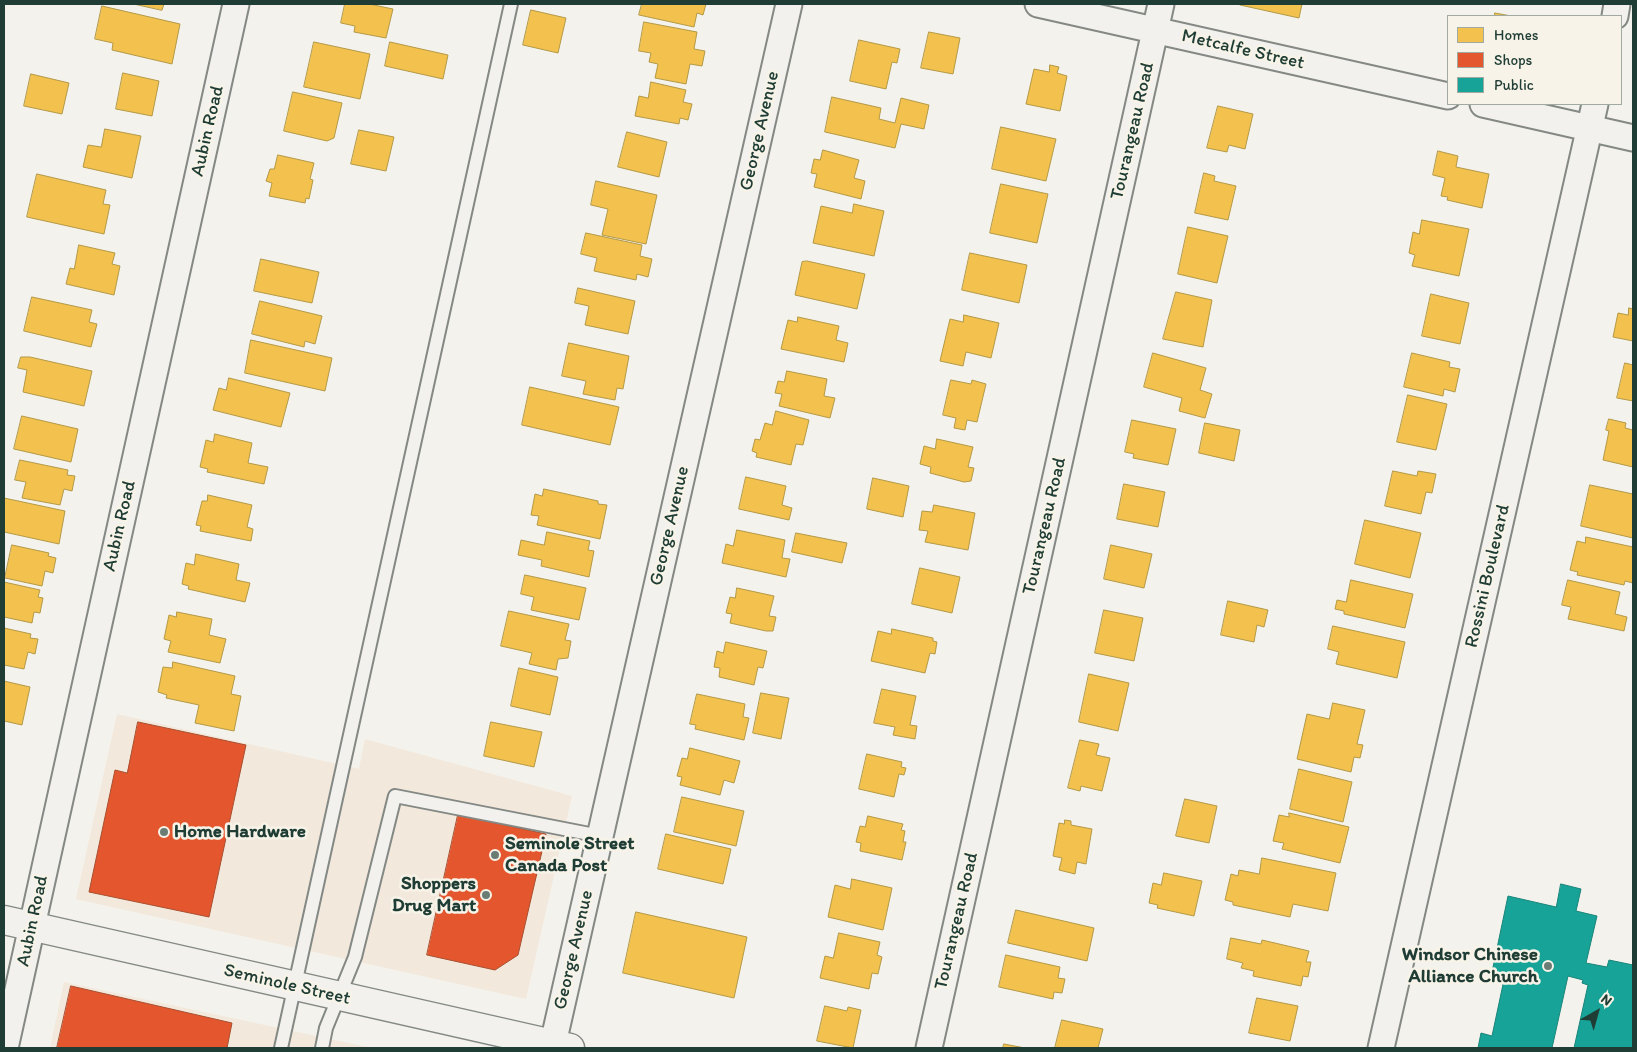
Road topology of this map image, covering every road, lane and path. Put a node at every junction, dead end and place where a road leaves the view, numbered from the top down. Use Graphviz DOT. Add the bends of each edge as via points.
graph roads {
  1 [pos="236,4"];
  2 [pos="512,4"];
  3 [pos="789,4"];
  4 [pos="1038,4"];
  5 [pos="1161,4"];
  6 [pos="1156,30"];
  7 [pos="1447,96"];
  8 [pos="1487,105"];
  9 [pos="1595,105"];
  10 [pos="1589,128"];
  11 [pos="1633,138"];
  12 [pos="600,836"];
  13 [pos="4,920"];
  14 [pos="32,927"];
  15 [pos="294,986"];
  16 [pos="340,997"];
  17 [pos="559,1047"];
  18 [pos="5,1048"];
  19 [pos="281,1048"];
  20 [pos="322,1048"];
  21 [pos="929,1048"];
  22 [pos="1381,1048"];
  1 -- 14 [label="street, Aubin Road"];
  2 -- 15 [label="lane"];
  3 -- 12 [label="street, George Avenue"];
  4 -- 6 [label="street, Metcalfe Street"];
  5 -- 6 [label="street, Tourangeau Road"];
  6 -- 7 [label="street, Metcalfe Street"];
  6 -- 21 [label="street, Tourangeau Road"];
  8 -- 10 [label="street"];
  9 -- 10 [label="street, Rossini Boulevard"];
  10 -- 11 [label="street"];
  10 -- 22 [label="street, Rossini Boulevard"];
  12 -- 16 [label="lane" via="395,796 355,957"];
  12 -- 17 [label="street, George Avenue"];
  13 -- 14 [label="street, Seminole Street"];
  14 -- 15 [label="street, Seminole Street"];
  14 -- 18 [label="street, Aubin Road"];
  15 -- 16 [label="street, Seminole Street"];
  15 -- 19 [label="lane"];
  16 -- 17 [label="street, Seminole Street"];
  16 -- 20 [label="lane" via="326,1028"];
}
